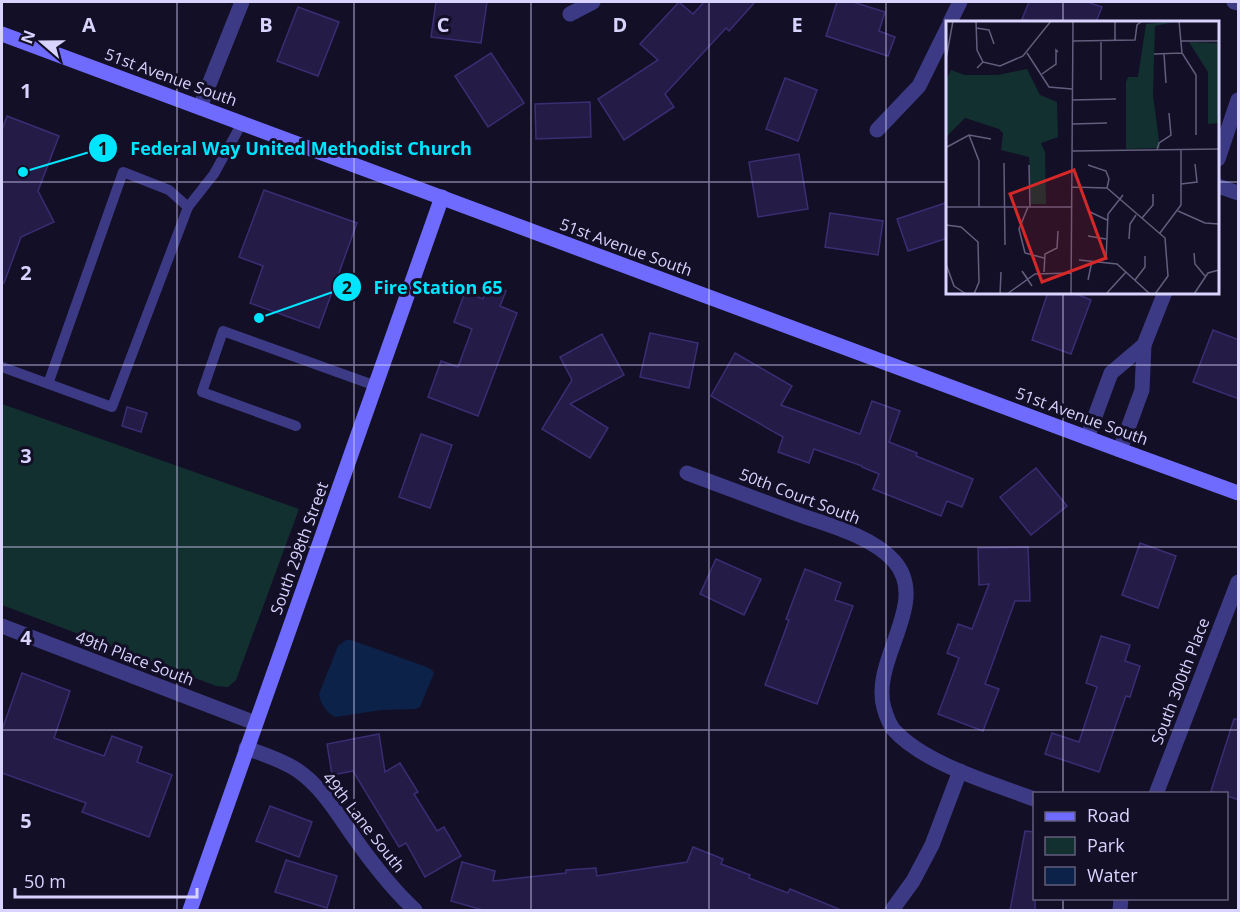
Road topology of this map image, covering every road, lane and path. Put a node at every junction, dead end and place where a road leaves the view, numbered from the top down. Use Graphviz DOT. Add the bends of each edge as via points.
graph roads {
  1 [pos="242,2"];
  2 [pos="593,2"];
  3 [pos="960,2"];
  4 [pos="1234,2"];
  5 [pos="1239,3"];
  6 [pos="570,14"];
  7 [pos="950,21"];
  8 [pos="946,31"];
  9 [pos="2,34"];
  10 [pos="1239,100"];
  11 [pos="200,107"];
  12 [pos="242,123"];
  13 [pos="877,130"];
  14 [pos="1219,156"];
  15 [pos="1219,186"];
  16 [pos="1239,193"];
  17 [pos="442,197"];
  18 [pos="188,207"];
  19 [pos="1164,294"];
  20 [pos="1144,345"];
  21 [pos="2,367"];
  22 [pos="48,384"];
  23 [pos="376,387"];
  24 [pos="296,426"];
  25 [pos="1087,438"];
  26 [pos="1120,450"];
  27 [pos="687,473"];
  28 [pos="1239,493"];
  29 [pos="1239,582"];
  30 [pos="2,626"];
  31 [pos="255,723"];
  32 [pos="246,748"];
  33 [pos="960,771"];
  34 [pos="1157,792"];
  35 [pos="1033,798"];
  36 [pos="190,910"];
  37 [pos="415,910"];
  38 [pos="892,910"];
  1 -- 11 [label="street"];
  2 -- 6 [label="street"];
  3 -- 7 [label="street"];
  4 -- 5 [label="street"];
  8 -- 13 [label="street" via="919,86"];
  9 -- 11 [label="main road, 51st Avenue South"];
  10 -- 14 [label="street"];
  11 -- 12 [label="main road, 51st Avenue South"];
  12 -- 17 [label="main road, 51st Avenue South"];
  12 -- 18 [label="lane" via="214,174"];
  15 -- 16 [label="street"];
  17 -- 23 [label="main road, South 298th Street"];
  17 -- 25 [label="main road, 51st Avenue South"];
  18 -- 22 [label="lane" via="112,407"];
  18 -- 22 [label="lane" via="169,190 123,172"];
  19 -- 20 [label="street"];
  20 -- 25 [label="street" via="1111,374"];
  20 -- 26 [label="street" via="1142,390"];
  21 -- 22 [label="lane"];
  23 -- 24 [label="lane" via="224,332 202,392"];
  23 -- 31 [label="main road, South 298th Street"];
  25 -- 26 [label="main road, 51st Avenue South"];
  26 -- 28 [label="main road, 51st Avenue South"];
  27 -- 33 [label="street, 50th Court South" via="857,536 895,562 906,582 907,595 882,681 886,716 892,728 907,741"];
  29 -- 34 [label="street, South 300th Place"];
  30 -- 31 [label="street, 49th Place South"];
  31 -- 32 [label="main road, South 298th Street"];
  32 -- 36 [label="main road, South 298th Street"];
  32 -- 37 [label="street, 49th Lane South" via="296,769 307,778 383,877"];
  33 -- 35 [label="street"];
  33 -- 38 [label="street" via="933,845"];
}
